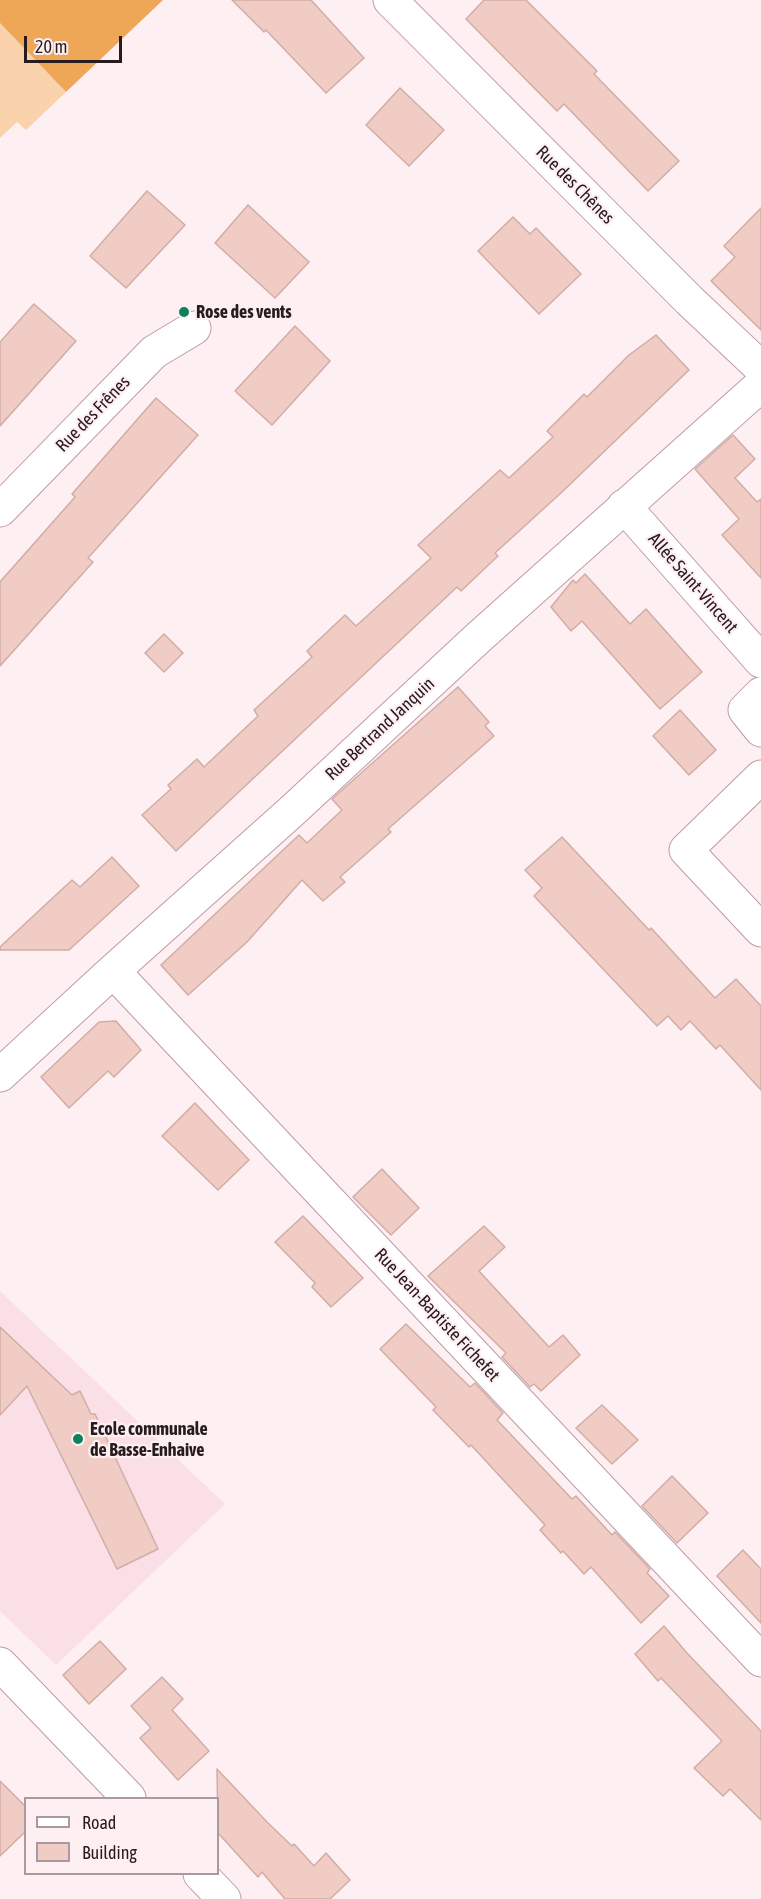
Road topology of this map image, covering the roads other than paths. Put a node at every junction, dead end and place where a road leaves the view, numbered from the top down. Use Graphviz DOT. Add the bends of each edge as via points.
graph roads {
  1 [pos="390,0"];
  2 [pos="194,327"];
  3 [pos="761,368"];
  4 [pos="761,386"];
  5 [pos="624,506"];
  6 [pos="0,510"];
  7 [pos="761,661"];
  8 [pos="761,694"];
  9 [pos="761,730"];
  10 [pos="761,777"];
  11 [pos="761,930"];
  12 [pos="113,971"];
  13 [pos="0,1075"];
  14 [pos="761,1660"];
  15 [pos="0,1664"];
  16 [pos="128,1797"];
  17 [pos="201,1875"];
  18 [pos="224,1899"];
  1 -- 3 [label="street, Rue des Chênes"];
  2 -- 6 [label="street, Rue des Frênes" via="154,352"];
  4 -- 5 [label="street, Rue Bertrand Janquin"];
  5 -- 7 [label="street, Allée Saint-Vincent"];
  5 -- 12 [label="street, Rue Bertrand Janquin"];
  8 -- 9 [label="street" via="745,710"];
  10 -- 11 [label="street" via="686,850"];
  12 -- 13 [label="street, Rue Bertrand Janquin"];
  12 -- 14 [label="street, Rue Jean-Baptiste Fichefet"];
  15 -- 16 [label="street"];
  17 -- 18 [label="street"];
}
